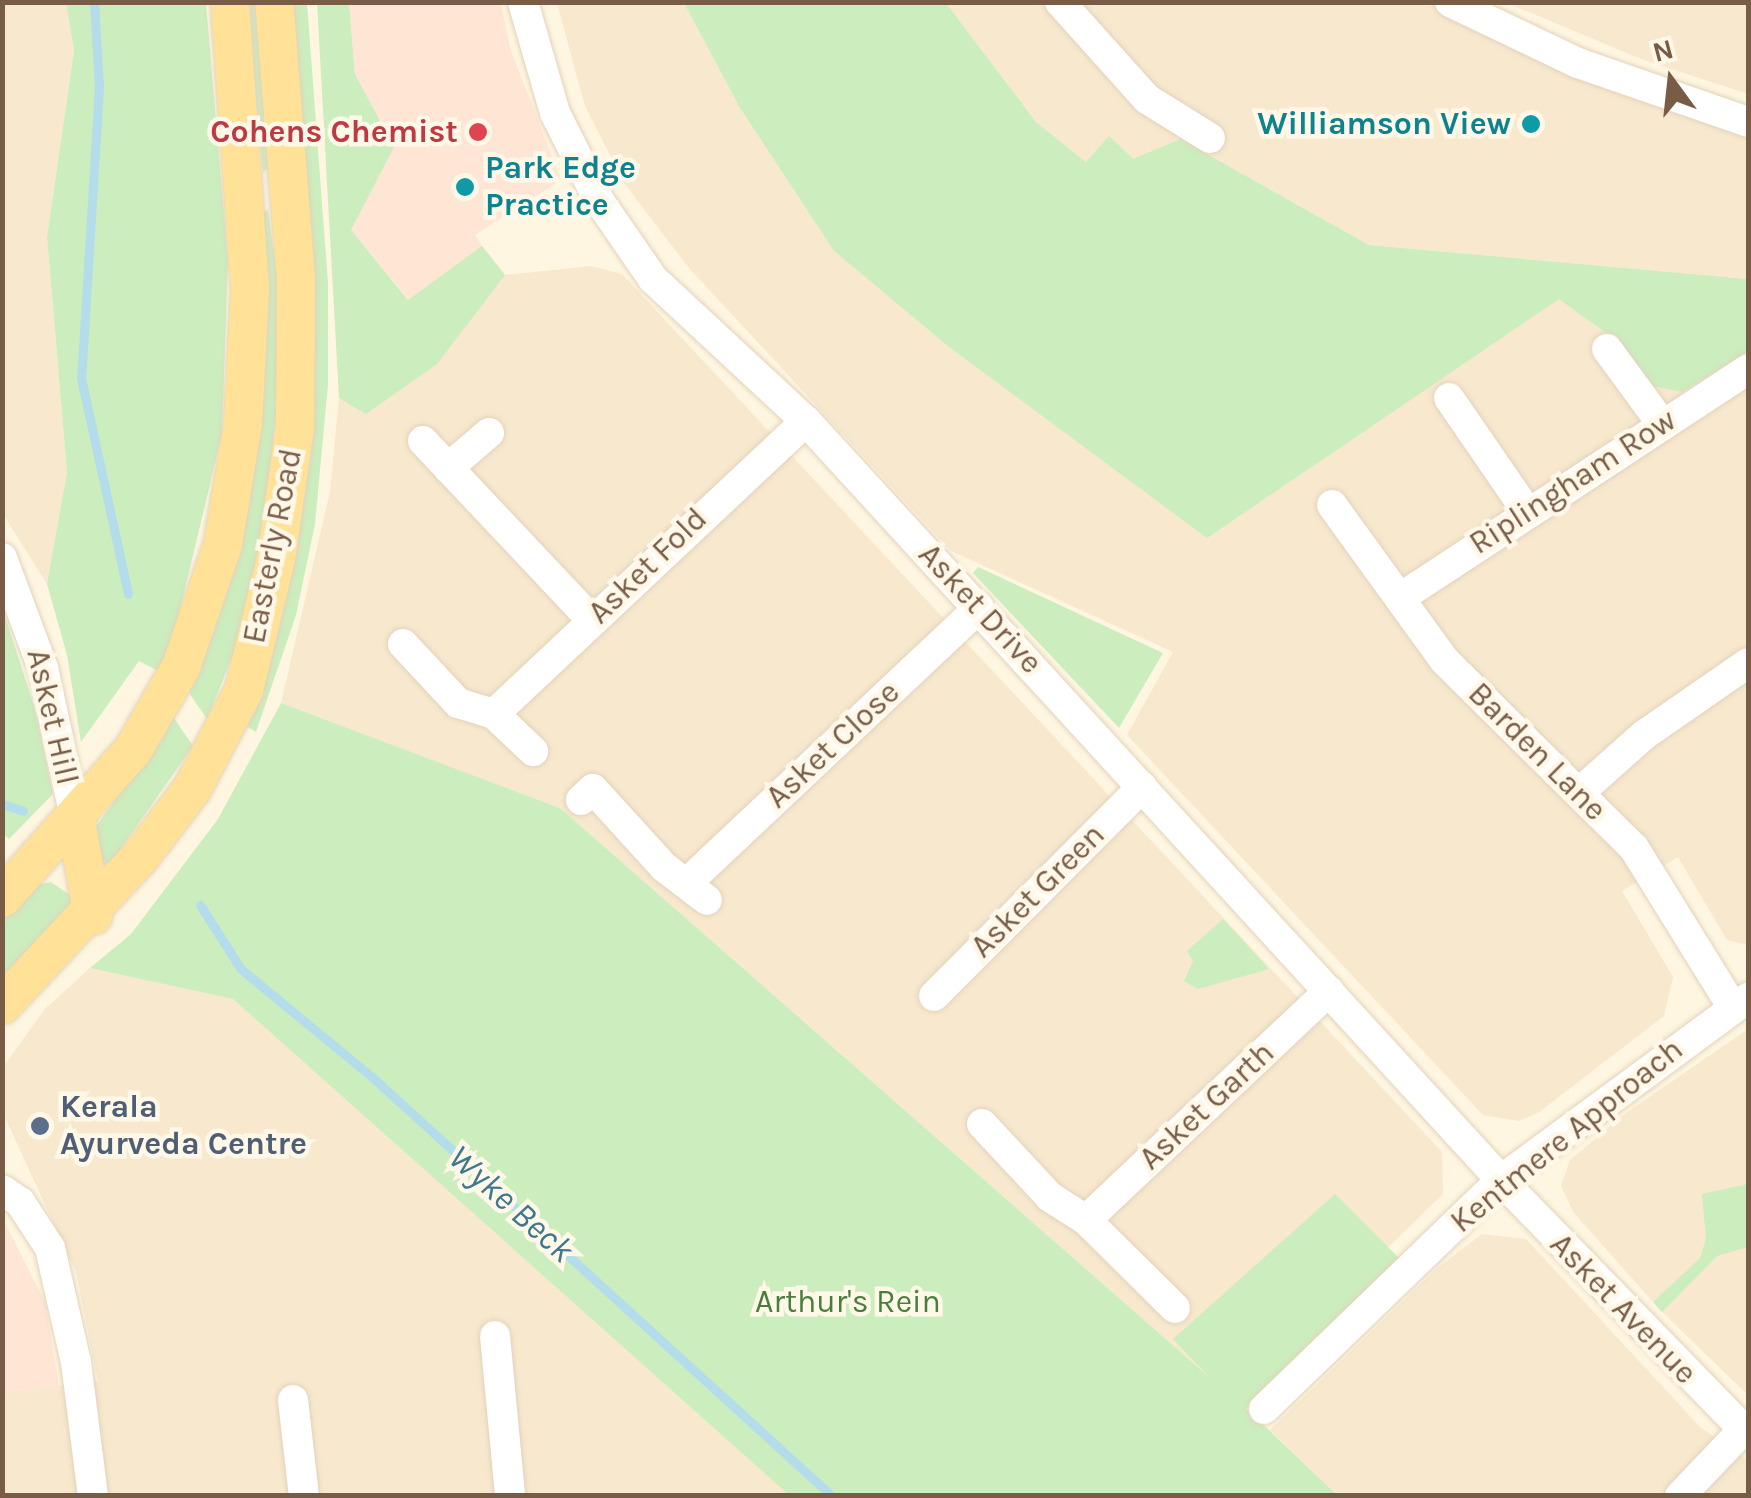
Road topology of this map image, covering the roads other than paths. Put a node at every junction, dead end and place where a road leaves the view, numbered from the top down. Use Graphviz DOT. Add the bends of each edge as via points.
graph roads {
  1 [pos="230,2"];
  2 [pos="274,2"];
  3 [pos="523,2"];
  4 [pos="1060,2"];
  5 [pos="1450,2"];
  6 [pos="1748,122"];
  7 [pos="1210,138"];
  8 [pos="1607,349"];
  9 [pos="1748,369"];
  10 [pos="1450,398"];
  11 [pos="806,421"];
  12 [pos="1662,424"];
  13 [pos="489,432"];
  14 [pos="423,441"];
  15 [pos="448,468"];
  16 [pos="1332,505"];
  17 [pos="1526,510"];
  18 [pos="2,558"];
  19 [pos="1400,598"];
  20 [pos="979,608"];
  21 [pos="592,619"];
  22 [pos="404,644"];
  23 [pos="1748,662"];
  24 [pos="494,714"];
  25 [pos="533,751"];
  26 [pos="1142,787"];
  27 [pos="1580,792"];
  28 [pos="580,800"];
  29 [pos="76,822"];
  30 [pos="35,865"];
  31 [pos="85,870"];
  32 [pos="2,898"];
  33 [pos="93,915"];
  34 [pos="1329,991"];
  35 [pos="934,996"];
  36 [pos="1740,1002"];
  37 [pos="2,1006"];
  38 [pos="982,1124"];
  39 [pos="1501,1180"];
  40 [pos="2,1190"];
  41 [pos="1086,1220"];
  42 [pos="1174,1308"];
  43 [pos="495,1336"];
  44 [pos="293,1400"];
  45 [pos="1264,1409"];
  46 [pos="1746,1432"];
  47 [pos="93,1496"];
  48 [pos="304,1496"];
  49 [pos="510,1496"];
  50 [pos="1680,1496"];
  1 -- 29 [label="main road, Easterly Road" via="250,289 242,423 223,544 181,667 133,750"];
  2 -- 33 [label="main road, Easterly Road" via="296,279 295,427 276,559 244,690 192,788"];
  3 -- 11 [label="street, Asket Drive" via="555,113 598,199 664,291"];
  4 -- 7 [label="street" via="1148,98"];
  5 -- 6 [label="street" via="1578,63"];
  8 -- 12 [label="street"];
  9 -- 12 [label="street, Riplingham Row"];
  10 -- 17 [label="street"];
  11 -- 20 [label="street, Asket Drive"];
  11 -- 21 [label="street, Asket Fold"];
  12 -- 17 [label="street, Riplingham Row"];
  13 -- 15 [label="street"];
  14 -- 15 [label="street"];
  15 -- 21 [label="street"];
  16 -- 19 [label="street, Barden Lane"];
  17 -- 19 [label="street, Riplingham Row"];
  18 -- 29 [label="street, Asket Hill" via="43,668"];
  19 -- 27 [label="street, Barden Lane" via="1444,660"];
  20 -- 26 [label="street, Asket Drive"];
  20 -- 28 [label="street, Asket Close" via="697,891 664,867 594,789"];
  21 -- 24 [label="street, Asket Fold"];
  22 -- 24 [label="street" via="458,703"];
  23 -- 27 [label="street" via="1644,735"];
  24 -- 25 [label="street"];
  26 -- 34 [label="street, Asket Drive"];
  26 -- 35 [label="street, Asket Green"];
  27 -- 36 [label="street, Barden Lane" via="1634,848"];
  29 -- 30 [label="main road, Easterly Road"];
  29 -- 31 [label="main road"];
  30 -- 31 [label="main road" via="71,857"];
  30 -- 32 [label="main road, Easterly Road"];
  31 -- 33 [label="main road"];
  33 -- 37 [label="main road, Easterly Road"];
  34 -- 39 [label="street, Asket Drive"];
  34 -- 41 [label="street, Asket Garth"];
  36 -- 39 [label="street, Kentmere Approach"];
  38 -- 41 [label="street" via="1050,1197"];
  39 -- 45 [label="street, Kentmere Approach"];
  39 -- 46 [label="street, Asket Avenue"];
  40 -- 47 [label="street" via="20,1202 50,1248 76,1362"];
  41 -- 42 [label="street"];
  43 -- 49 [label="street"];
  44 -- 48 [label="street"];
  46 -- 50 [label="street"];
}
